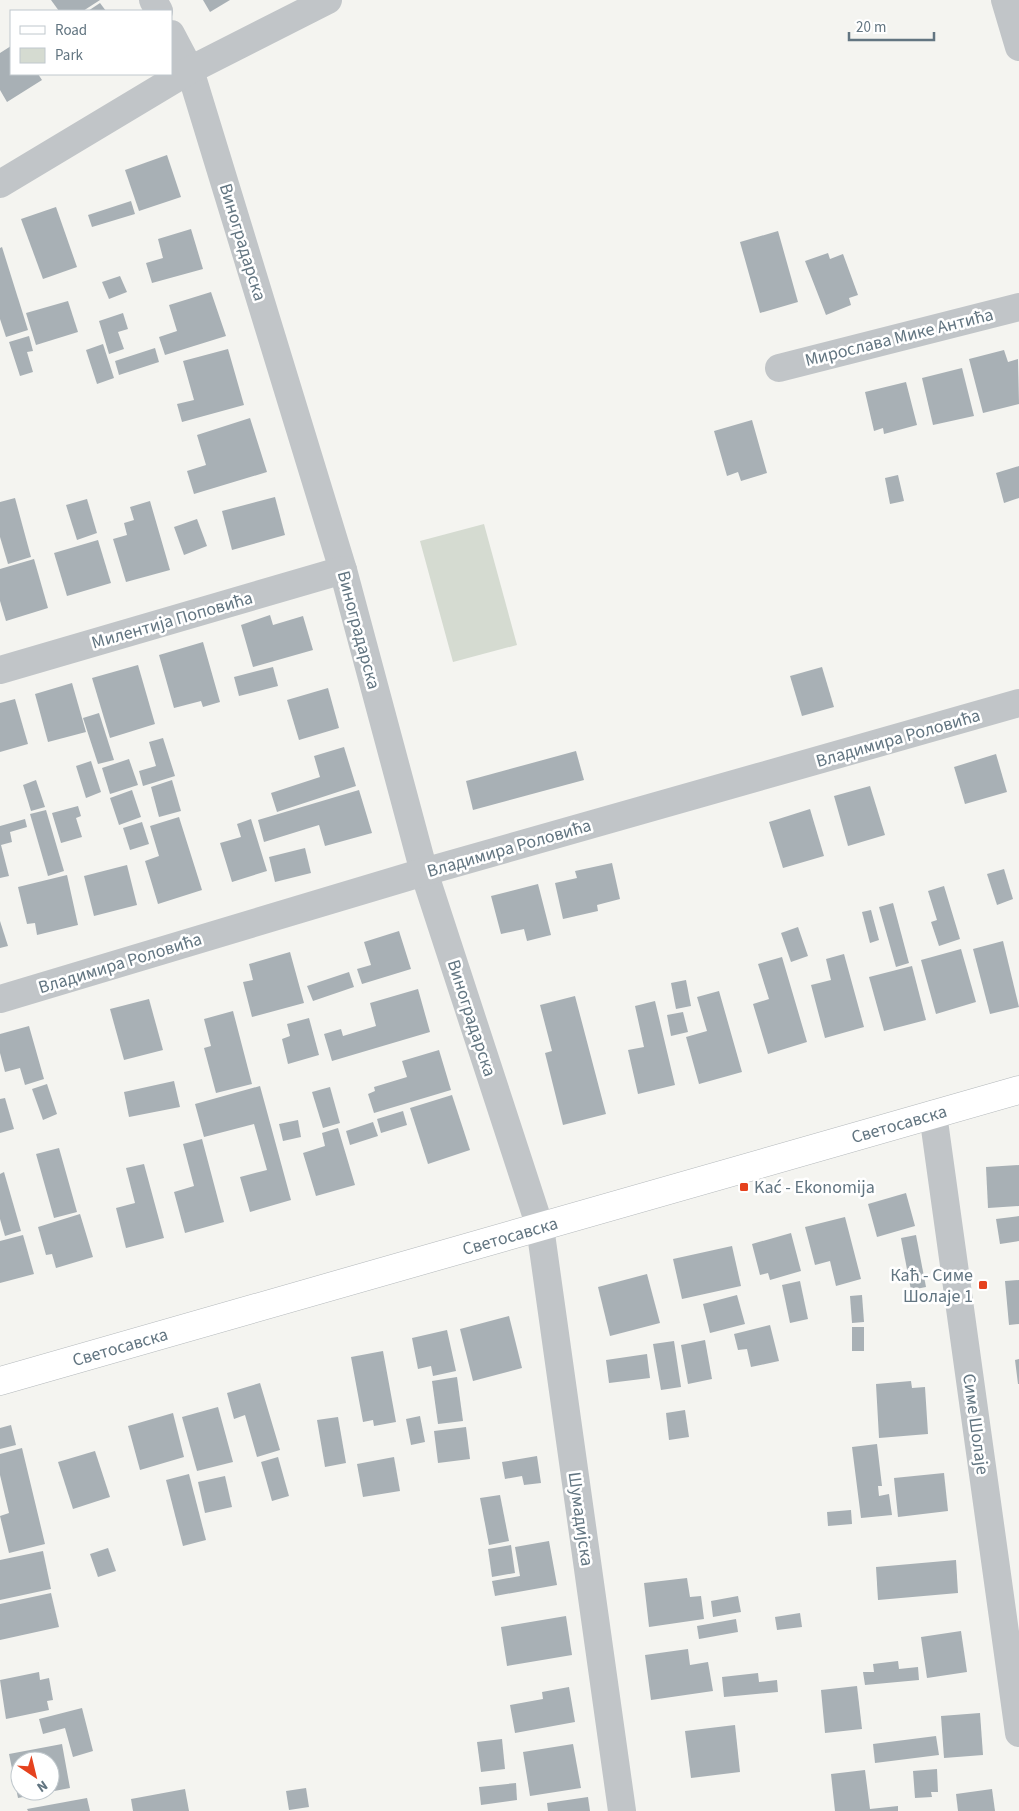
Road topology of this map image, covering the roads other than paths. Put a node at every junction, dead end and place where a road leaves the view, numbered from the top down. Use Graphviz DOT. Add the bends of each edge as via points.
graph roads {
  1 [pos="328,0"];
  2 [pos="1006,0"];
  3 [pos="172,36"];
  4 [pos="1019,47"];
  5 [pos="190,70"];
  6 [pos="0,184"];
  7 [pos="1019,307"];
  8 [pos="779,368"];
  9 [pos="344,570"];
  10 [pos="0,670"];
  11 [pos="1019,703"];
  12 [pos="424,872"];
  13 [pos="0,998"];
  14 [pos="1019,1090"];
  15 [pos="933,1114"];
  16 [pos="540,1227"];
  17 [pos="0,1381"];
  18 [pos="1019,1733"];
  19 [pos="622,1811"];
  1 -- 5 [label="street"];
  2 -- 4 [label="street"];
  3 -- 5 [label="street, Виноградарска"];
  5 -- 6 [label="street"];
  5 -- 9 [label="street, Виноградарска"];
  7 -- 8 [label="street, Мирослава Мике Антића"];
  9 -- 10 [label="street, Милентија Поповића"];
  9 -- 12 [label="street, Виноградарска"];
  11 -- 12 [label="street, Владимира Роловића"];
  12 -- 13 [label="street, Владимира Роловића"];
  12 -- 16 [label="street, Виноградарска"];
  14 -- 15 [label="main road, Светосавска"];
  15 -- 16 [label="main road, Светосавска"];
  15 -- 18 [label="street, Симе Шолаје"];
  16 -- 17 [label="main road, Светосавска"];
  16 -- 19 [label="street, Шумадијска"];
}
